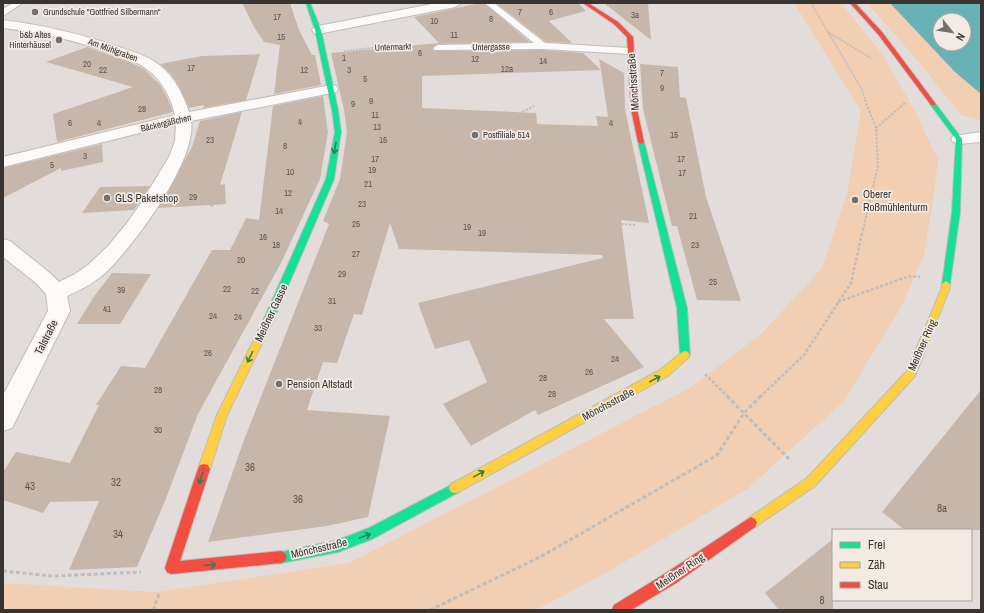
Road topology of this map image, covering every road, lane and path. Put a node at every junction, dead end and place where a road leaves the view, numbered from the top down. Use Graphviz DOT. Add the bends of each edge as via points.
graph roads {
  1 [pos="308,3"];
  2 [pos="455,3"];
  3 [pos="489,3"];
  4 [pos="585,3"];
  5 [pos="811,3"];
  6 [pos="852,3"];
  7 [pos="17,4"];
  8 [pos="287,6"];
  9 [pos="257,11"];
  10 [pos="3,13"];
  11 [pos="3,24"];
  12 [pos="318,30"];
  13 [pos="829,33"];
  14 [pos="543,46"];
  15 [pos="438,48"];
  16 [pos="630,51"];
  17 [pos="324,53"];
  18 [pos="875,61"];
  19 [pos="331,89"];
  20 [pos="921,89"];
  21 [pos="534,106"];
  22 [pos="511,116"];
  23 [pos="183,118"];
  24 [pos="876,128"];
  25 [pos="981,137"];
  26 [pos="959,139"];
  27 [pos="3,162"];
  28 [pos="3,246"];
  29 [pos="947,279"];
  30 [pos="56,292"];
  31 [pos="838,302"];
  32 [pos="686,355"];
  33 [pos="744,413"];
  34 [pos="3,420"];
  35 [pos="811,482"];
  36 [pos="171,568"];
  37 [pos="3,571"];
  38 [pos="430,610"];
  39 [pos="619,610"];
  1 -- 12 [label="street"];
  2 -- 12 [label="street"];
  3 -- 14 [label="lane"];
  4 -- 16 [label="street, Mönchsstraße" via="628,33"];
  5 -- 13 [label="path"];
  6 -- 20 [label="street" via="880,33"];
  7 -- 10 [label="lane"];
  8 -- 9 [label="path"];
  11 -- 23 [label="street, Am Mühlgraben" via="62,33 146,62 159,72 174,91"];
  12 -- 17 [label="street"];
  13 -- 18 [label="path"];
  13 -- 24 [label="path" via="861,88"];
  14 -- 15 [label="lane, Untergasse"];
  14 -- 16 [label="lane, Untergasse"];
  15 -- 17 [label="path, Untermarkt" via="388,47"];
  16 -- 32 [label="street, Mönchsstraße" via="634,109 682,308"];
  17 -- 19 [label="street, Meißner Gasse"];
  19 -- 23 [label="street, Bäckergäßchen"];
  19 -- 36 [label="street, Meißner Gasse, one-way" via="338,132 330,179 276,303 222,415"];
  20 -- 24 [label="path"];
  20 -- 26 [label="street"];
  21 -- 22 [label="path"];
  23 -- 27 [label="street, Bäckergäßchen"];
  23 -- 30 [label="street, Am Mühlgraben" via="184,135 180,150 152,201 134,226 105,261 86,277"];
  24 -- 31 [label="path" via="878,166 851,283"];
  25 -- 26 [label="street"];
  26 -- 29 [label="street, Meißner Ring" via="956,212"];
  28 -- 30 [label="street" via="43,278"];
  29 -- 31 [label="path" via="909,276"];
  29 -- 35 [label="street, Meißner Ring" via="945,290 911,373"];
  30 -- 34 [label="street, Talstraße" via="59,312"];
  31 -- 33 [label="path" via="804,355"];
  32 -- 33 [label="path"];
  36 -- 32 [label="street, Mönchsstraße, one-way" via="270,559 338,546 372,533 664,373"];
  33 -- 35 [label="path"];
  33 -- 38 [label="path" via="717,455 542,556"];
  35 -- 39 [label="street, Meißner Ring" via="671,578"];
  36 -- 37 [label="path" via="148,572 53,576"];
}
